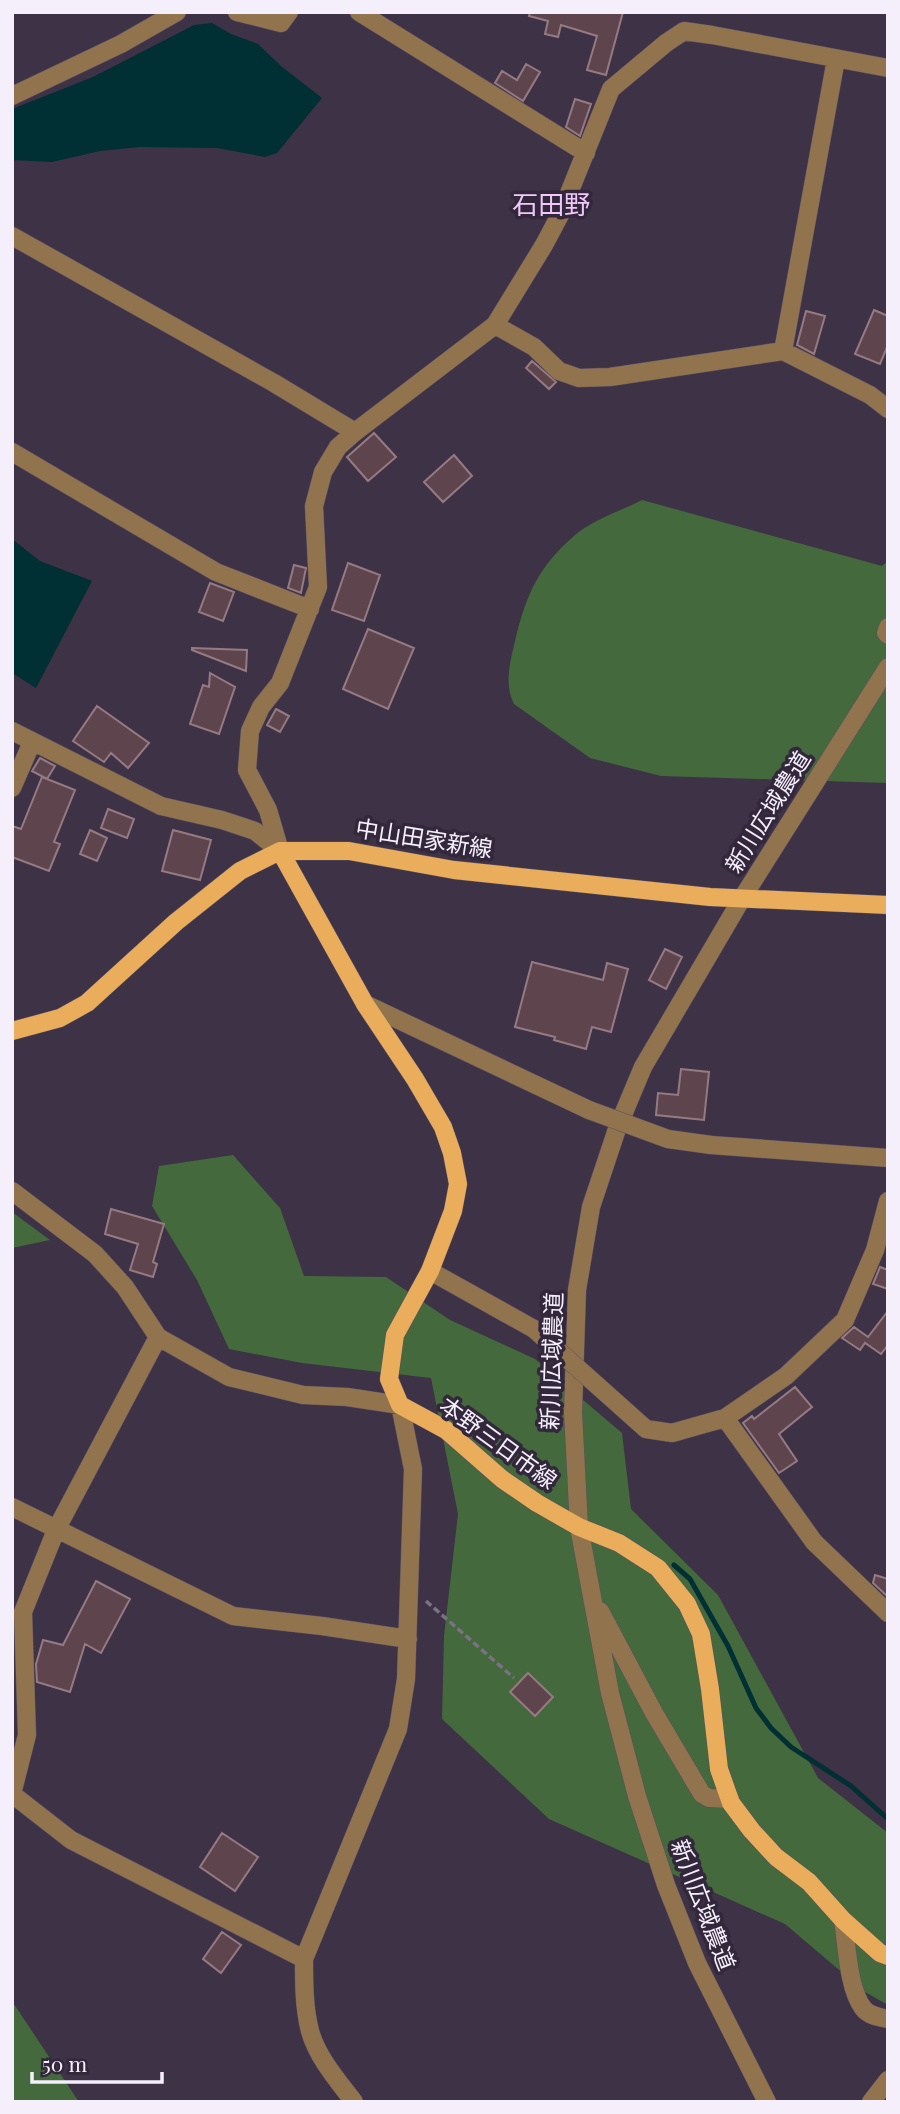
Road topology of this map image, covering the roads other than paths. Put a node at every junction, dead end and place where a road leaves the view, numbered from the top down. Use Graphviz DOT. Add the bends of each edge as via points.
graph roads {
  1 [pos="177,12"];
  2 [pos="237,12"];
  3 [pos="289,12"];
  4 [pos="359,12"];
  5 [pos="836,58"];
  6 [pos="888,68"];
  7 [pos="12,96"];
  8 [pos="586,153"];
  9 [pos="12,236"];
  10 [pos="495,326"];
  11 [pos="783,351"];
  12 [pos="888,409"];
  13 [pos="355,432"];
  14 [pos="12,452"];
  15 [pos="310,609"];
  16 [pos="888,627"];
  17 [pos="888,635"];
  18 [pos="888,667"];
  19 [pos="12,731"];
  20 [pos="32,741"];
  21 [pos="12,789"];
  22 [pos="280,851"];
  23 [pos="741,900"];
  24 [pos="888,905"];
  25 [pos="365,1004"];
  26 [pos="12,1031"];
  27 [pos="888,1158"];
  28 [pos="12,1191"];
  29 [pos="888,1201"];
  30 [pos="430,1271"];
  31 [pos="158,1337"];
  32 [pos="400,1405"];
  33 [pos="725,1418"];
  34 [pos="12,1507"];
  35 [pos="579,1527"];
  36 [pos="56,1530"];
  37 [pos="592,1595"];
  38 [pos="888,1612"];
  39 [pos="408,1639"];
  40 [pos="12,1794"];
  41 [pos="730,1799"];
  42 [pos="843,1920"];
  43 [pos="888,1956"];
  44 [pos="304,1959"];
  45 [pos="888,2020"];
  46 [pos="888,2080"];
  47 [pos="354,2102"];
  48 [pos="767,2102"];
  49 [pos="871,2102"];
  1 -- 7 [label="street"];
  2 -- 3 [label="street" via="281,23"];
  4 -- 8 [label="street"];
  5 -- 6 [label="street"];
  5 -- 8 [label="street" via="684,31 611,89"];
  5 -- 11 [label="street"];
  8 -- 10 [label="street" via="544,246"];
  9 -- 13 [label="street"];
  10 -- 11 [label="street" via="534,347 559,371 579,378"];
  10 -- 13 [label="street"];
  11 -- 12 [label="street" via="870,395"];
  13 -- 15 [label="street" via="338,447 323,472 314,506 318,587"];
  14 -- 15 [label="street" via="216,572"];
  15 -- 22 [label="street" via="280,683 250,731 247,770 268,810"];
  16 -- 17 [label="street"];
  18 -- 23 [label="street, 新川広域農道"];
  19 -- 20 [label="street"];
  20 -- 21 [label="street"];
  20 -- 22 [label="street" via="161,806 255,831"];
  22 -- 23 [label="main road, 中山田家新線" via="349,851 467,872"];
  22 -- 25 [label="main road"];
  22 -- 26 [label="main road, 中山田家新線" via="218,888 86,1003 60,1018"];
  23 -- 24 [label="main road, 中山田家新線"];
  23 -- 35 [label="street, 新川広域農道" via="643,1067 591,1207 577,1290 573,1412"];
  25 -- 27 [label="street, bridge" via="589,1110 668,1139"];
  25 -- 30 [label="main road" via="415,1079 443,1127 452,1153 458,1184 453,1211"];
  28 -- 31 [label="street" via="95,1254 125,1287"];
  29 -- 33 [label="street" via="875,1250 845,1320 786,1376"];
  30 -- 32 [label="main road" via="395,1335 389,1379"];
  30 -- 33 [label="street, bridge" via="534,1329 646,1429 672,1433"];
  31 -- 32 [label="street" via="229,1377 303,1395"];
  31 -- 36 [label="street"];
  32 -- 35 [label="main road, 本野三日市線" via="446,1430 502,1479"];
  32 -- 39 [label="street" via="413,1469"];
  33 -- 38 [label="street" via="814,1542"];
  34 -- 36 [label="street"];
  35 -- 37 [label="street, 新川広域農道"];
  35 -- 41 [label="main road, 本野三日市線" via="619,1543 658,1568 687,1604 701,1634 719,1769"];
  36 -- 39 [label="street" via="233,1616"];
  36 -- 40 [label="street" via="23,1612 27,1735"];
  37 -- 41 [label="street" via="702,1794"];
  37 -- 48 [label="street, 新川広域農道" via="610,1693 666,1885 697,1962"];
  39 -- 44 [label="street" via="398,1729"];
  40 -- 44 [label="street" via="71,1840"];
  41 -- 42 [label="main road, 本野三日市線" via="776,1857 809,1882"];
  42 -- 43 [label="main road, 本野三日市線"];
  42 -- 45 [label="street" via="854,1987 863,2008"];
  44 -- 47 [label="street" via="310,2034"];
  46 -- 49 [label="street"];
}
